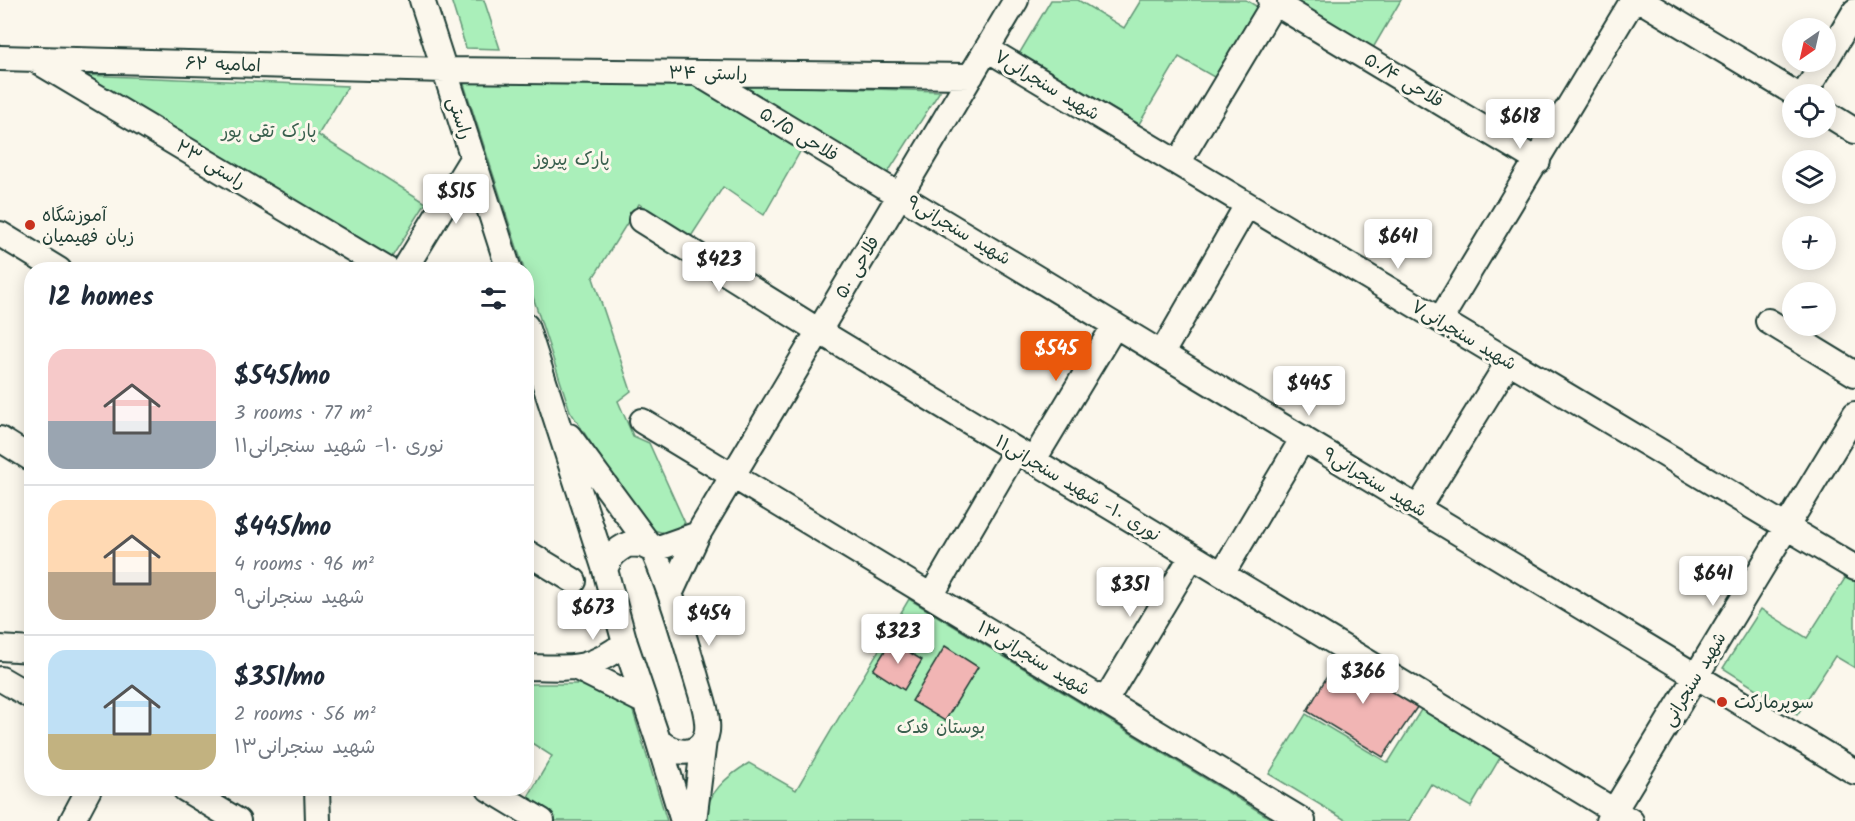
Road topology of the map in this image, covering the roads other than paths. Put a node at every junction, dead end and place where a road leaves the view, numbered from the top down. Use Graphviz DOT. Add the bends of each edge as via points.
graph roads {
  1 [pos="422,0"];
  2 [pos="1016,0"];
  3 [pos="1633,0"];
  4 [pos="1640,0"];
  5 [pos="1272,1"];
  6 [pos="1855,11"];
  7 [pos="1836,43"];
  8 [pos="987,49"];
  9 [pos="0,58"];
  10 [pos="34,59"];
  11 [pos="445,70"];
  12 [pos="698,73"];
  13 [pos="971,76"];
  14 [pos="1782,86"];
  15 [pos="1836,119"];
  16 [pos="1855,130"];
  17 [pos="473,157"];
  18 [pos="1538,161"];
  19 [pos="1178,163"];
  20 [pos="900,195"];
  21 [pos="1247,205"];
  22 [pos="641,220"];
  23 [pos="0,234"];
  24 [pos="46,262"];
  25 [pos="375,262"];
  26 [pos="409,262"];
  27 [pos="506,262"];
  28 [pos="1440,320"];
  29 [pos="1768,321"];
  30 [pos="1115,325"];
  31 [pos="819,332"];
  32 [pos="534,351"];
  33 [pos="1162,353"];
  34 [pos="1509,361"];
  35 [pos="1855,374"];
  36 [pos="1855,414"];
  37 [pos="556,420"];
  38 [pos="642,421"];
  39 [pos="1303,438"];
  40 [pos="0,439"];
  41 [pos="24,454"];
  42 [pos="1025,456"];
  43 [pos="733,476"];
  44 [pos="1418,508"];
  45 [pos="1787,528"];
  46 [pos="698,534"];
  47 [pos="653,550"];
  48 [pos="1192,556"];
  49 [pos="534,557"];
  50 [pos="1855,568"];
  51 [pos="605,570"];
  52 [pos="1222,574"];
  53 [pos="574,581"];
  54 [pos="671,592"];
  55 [pos="931,596"];
  56 [pos="625,642"];
  57 [pos="0,648"];
  58 [pos="24,650"];
  59 [pos="534,667"];
  60 [pos="577,668"];
  61 [pos="1696,675"];
  62 [pos="1,679"];
  63 [pos="24,692"];
  64 [pos="643,701"];
  65 [pos="1105,701"];
  66 [pos="658,740"];
  67 [pos="704,740"];
  68 [pos="1855,772"];
  69 [pos="85,796"];
  70 [pos="196,796"];
  71 [pos="317,796"];
  72 [pos="501,796"];
  73 [pos="1618,818"];
  74 [pos="72,821"];
  75 [pos="238,821"];
  76 [pos="318,821"];
  77 [pos="542,821"];
  78 [pos="683,821"];
  79 [pos="694,821"];
  80 [pos="1303,821"];
  1 -- 11 [label="street, راستی"];
  2 -- 8 [label="street, فلاحی ۵۰"];
  3 -- 18 [label="street"];
  4 -- 14 [label="street"];
  5 -- 18 [label="street, فلاحی ۵۰/۴"];
  5 -- 19 [label="street"];
  6 -- 7 [label="street"];
  8 -- 13 [label="street, فلاحی ۵۰"];
  8 -- 19 [label="street, شهید سنجرانی۷"];
  9 -- 10 [label="street, امامیه ۶۲"];
  10 -- 11 [label="street, امامیه ۶۲"];
  10 -- 25 [label="street, راستی ۲۳"];
  11 -- 12 [label="street, راستی ۳۴"];
  11 -- 17 [label="street, راستی"];
  12 -- 13 [label="street, راستی ۳۴"];
  12 -- 20 [label="street, فلاحی ۵۰/۵"];
  13 -- 20 [label="street, فلاحی ۵۰"];
  15 -- 16 [label="street"];
  17 -- 26 [label="street"];
  17 -- 27 [label="street, راستی"];
  18 -- 28 [label="street"];
  19 -- 21 [label="street, شهید سنجرانی۷"];
  20 -- 30 [label="street, شهید سنجرانی۹"];
  20 -- 31 [label="street, فلاحی ۵۰"];
  21 -- 28 [label="street, شهید سنجرانی۷"];
  21 -- 33 [label="street"];
  22 -- 31 [label="street, نوری ۱۰- شهید سنجرانی۱۱"];
  23 -- 24 [label="street"];
  28 -- 34 [label="street, شهید سنجرانی۷"];
  29 -- 35 [label="street"];
  30 -- 33 [label="street, شهید سنجرانی۹"];
  30 -- 42 [label="street"];
  31 -- 42 [label="street, نوری ۱۰- شهید سنجرانی۱۱"];
  31 -- 43 [label="street, فلاحی ۵۰"];
  32 -- 37 [label="street"];
  33 -- 39 [label="street, شهید سنجرانی۹"];
  34 -- 44 [label="street"];
  34 -- 45 [label="street, شهید سنجرانی۷"];
  36 -- 45 [label="street, شهید سنجرانی"];
  37 -- 47 [label="street"];
  37 -- 51 [label="street"];
  38 -- 43 [label="street, شهید سنجرانی۱۳"];
  39 -- 44 [label="street, شهید سنجرانی۹"];
  39 -- 52 [label="street"];
  40 -- 41 [label="street"];
  42 -- 48 [label="street, نوری ۱۰- شهید سنجرانی۱۱"];
  42 -- 55 [label="street"];
  43 -- 46 [label="street, فلاحی ۵۰"];
  43 -- 55 [label="street, شهید سنجرانی۱۳"];
  44 -- 61 [label="street, شهید سنجرانی۹"];
  45 -- 50 [label="street, شهید سنجرانی۷"];
  45 -- 61 [label="street, شهید سنجرانی"];
  46 -- 47 [label="street"];
  46 -- 54 [label="street, فلاحی ۵۰"];
  47 -- 51 [label="street" via="629,544 609,558"];
  47 -- 54 [label="street"];
  48 -- 52 [label="street, نوری ۱۰- شهید سنجرانی۱۱"];
  48 -- 65 [label="street"];
  49 -- 53 [label="street"];
  51 -- 56 [label="street"];
  52 -- 73 [label="street, نوری ۱۰- شهید سنجرانی۱۱"];
  54 -- 67 [label="street" via="702,698 707,729"];
  55 -- 65 [label="street, شهید سنجرانی۱۳"];
  56 -- 60 [label="street" via="604,659"];
  56 -- 64 [label="street"];
  57 -- 58 [label="street"];
  59 -- 60 [label="street"];
  60 -- 64 [label="street"];
  61 -- 68 [label="street, شهید سنجرانی۹"];
  61 -- 73 [label="street, شهید سنجرانی"];
  62 -- 63 [label="street"];
  64 -- 66 [label="street"];
  65 -- 80 [label="street, شهید سنجرانی۱۳"];
  66 -- 67 [label="street" via="675,752 697,748"];
  66 -- 78 [label="street"];
  67 -- 79 [label="street"];
  69 -- 74 [label="street"];
  70 -- 75 [label="street"];
  71 -- 76 [label="street"];
  72 -- 77 [label="street"];
}
